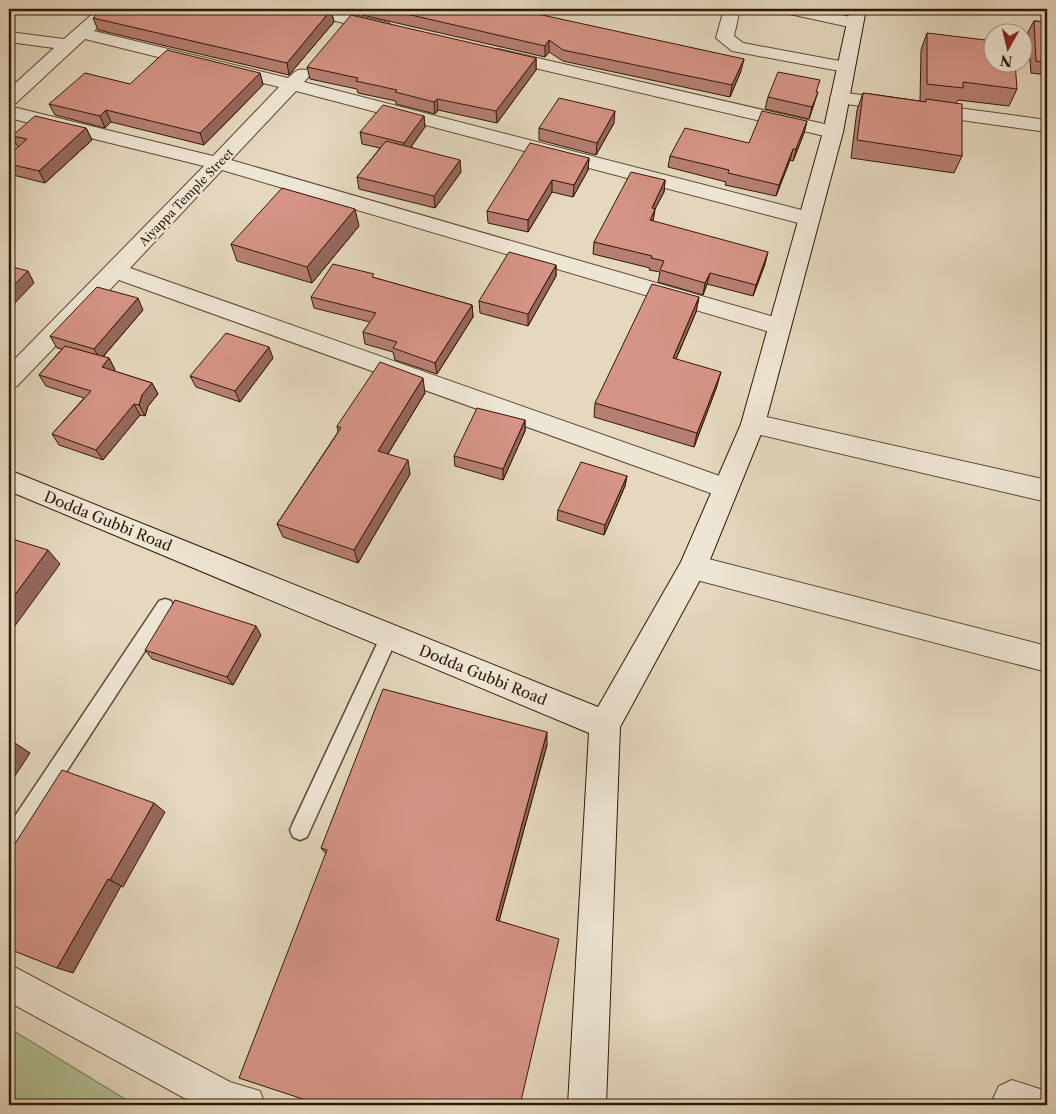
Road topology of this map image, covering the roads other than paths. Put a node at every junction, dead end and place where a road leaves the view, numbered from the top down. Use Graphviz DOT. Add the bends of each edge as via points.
graph roads {
  1 [pos="108,9"];
  2 [pos="307,9"];
  3 [pos="732,9"];
  4 [pos="791,9"];
  5 [pos="856,16"];
  6 [pos="347,20"];
  7 [pos="397,30"];
  8 [pos="9,36"];
  9 [pos="74,40"];
  10 [pos="484,50"];
  11 [pos="311,63"];
  12 [pos="845,66"];
  13 [pos="293,85"];
  14 [pos="839,98"];
  15 [pos="9,99"];
  16 [pos="9,112"];
  17 [pos="1047,126"];
  18 [pos="833,132"];
  19 [pos="218,163"];
  20 [pos="810,219"];
  21 [pos="115,271"];
  22 [pos="780,327"];
  23 [pos="9,380"];
  24 [pos="753,424"];
  25 [pos="9,480"];
  26 [pos="725,488"];
  27 [pos="1047,491"];
  28 [pos="693,567"];
  29 [pos="165,606"];
  30 [pos="389,636"];
  31 [pos="1047,659"];
  32 [pos="605,725"];
  33 [pos="300,830"];
  34 [pos="9,842"];
  35 [pos="9,982"];
  36 [pos="246,1105"];
  37 [pos="587,1105"];
  1 -- 9 [label="street"];
  2 -- 6 [label="street"];
  3 -- 12 [label="street" via="725,38 732,44"];
  4 -- 5 [label="street"];
  5 -- 12 [label="street"];
  6 -- 7 [label="street"];
  8 -- 9 [label="street"];
  9 -- 13 [label="street"];
  9 -- 15 [label="street"];
  10 -- 18 [label="street"];
  11 -- 13 [label="street, Aiyappa Temple Street"];
  12 -- 14 [label="street"];
  13 -- 19 [label="street, Aiyappa Temple Street"];
  13 -- 20 [label="street"];
  14 -- 17 [label="street"];
  14 -- 18 [label="street"];
  16 -- 19 [label="street"];
  18 -- 20 [label="street"];
  19 -- 21 [label="street, Aiyappa Temple Street"];
  19 -- 22 [label="street"];
  20 -- 22 [label="street"];
  21 -- 23 [label="street, Aiyappa Temple Street"];
  21 -- 26 [label="street"];
  22 -- 24 [label="street"];
  24 -- 26 [label="street"];
  24 -- 27 [label="street"];
  25 -- 30 [label="street, Dodda Gubbi Road"];
  26 -- 28 [label="street"];
  28 -- 31 [label="street"];
  28 -- 32 [label="street"];
  29 -- 34 [label="lane"];
  30 -- 32 [label="street, Dodda Gubbi Road"];
  30 -- 33 [label="lane"];
  32 -- 37 [label="street"];
  35 -- 36 [label="street" via="224,1099"];
}
